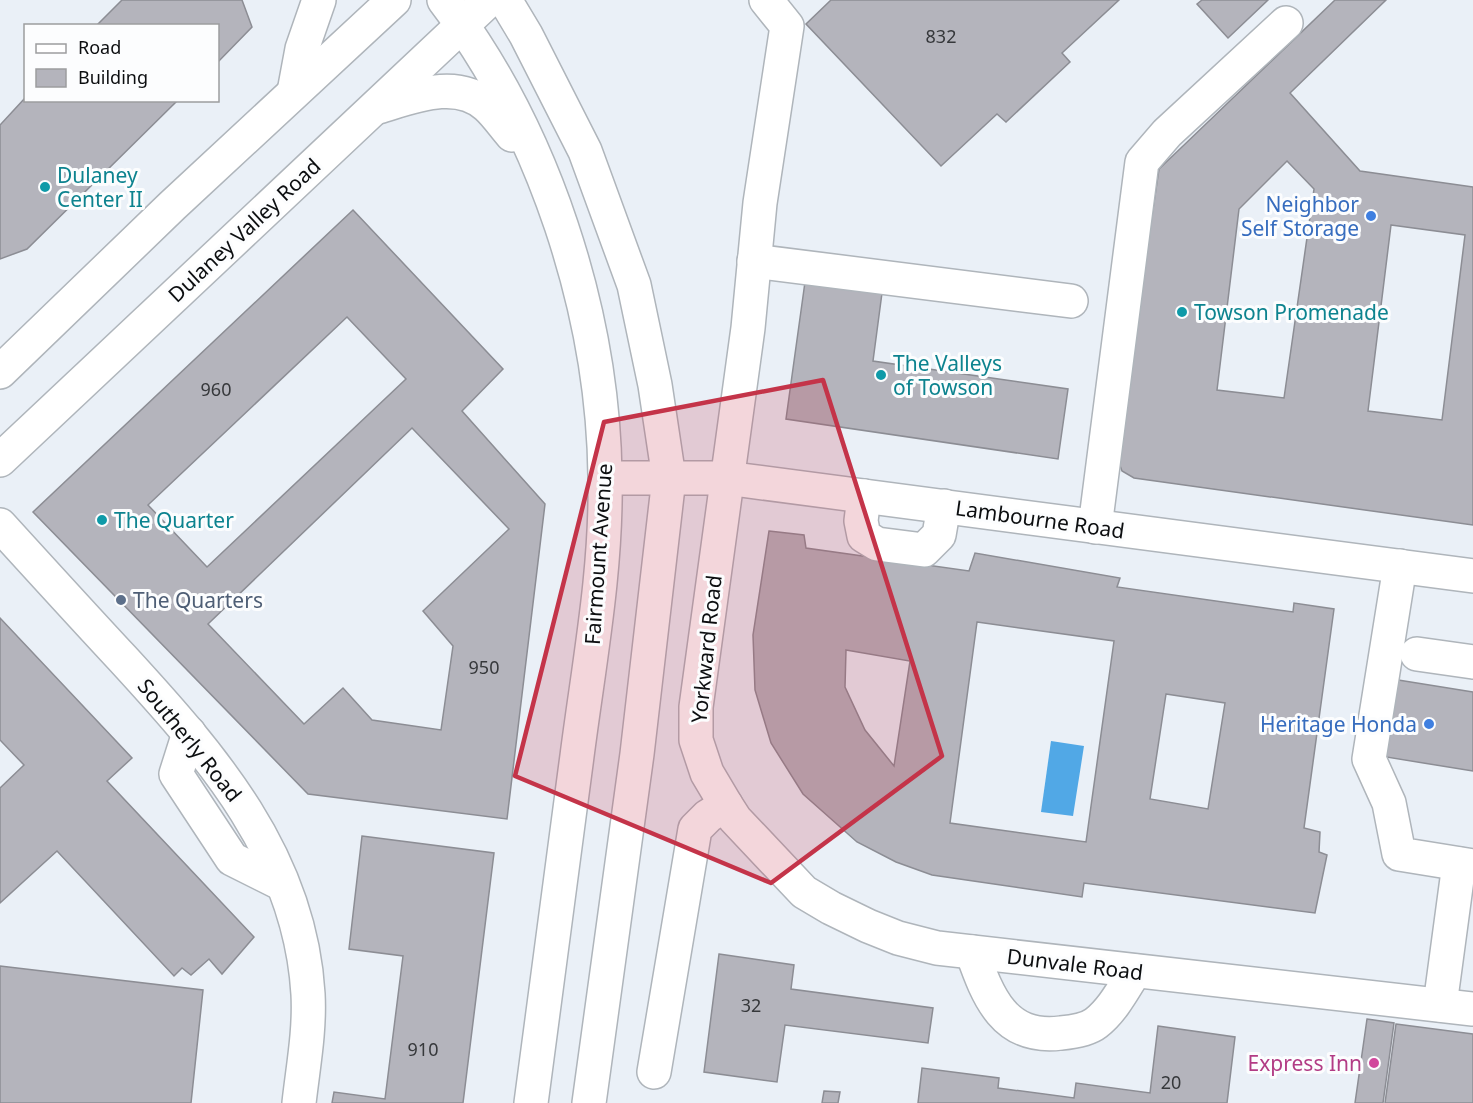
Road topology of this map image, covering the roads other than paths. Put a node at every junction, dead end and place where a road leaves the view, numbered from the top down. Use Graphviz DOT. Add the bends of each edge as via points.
graph roads {
  1 [pos="320,0"];
  2 [pos="394,0"];
  3 [pos="489,0"];
  4 [pos="505,0"];
  5 [pos="766,0"];
  6 [pos="453,12"];
  7 [pos="1286,23"];
  8 [pos="294,92"];
  9 [pos="374,108"];
  10 [pos="538,165"];
  11 [pos="754,261"];
  12 [pos="1071,301"];
  13 [pos="0,372"];
  14 [pos="0,460"];
  15 [pos="605,478"];
  16 [pos="669,478"];
  17 [pos="726,478"];
  18 [pos="864,496"];
  19 [pos="944,506"];
  20 [pos="0,525"];
  21 [pos="1095,526"];
  22 [pos="1400,566"];
  23 [pos="1473,576"];
  24 [pos="1417,654"];
  25 [pos="1473,662"];
  26 [pos="726,805"];
  27 [pos="1466,865"];
  28 [pos="972,952"];
  29 [pos="1135,971"];
  30 [pos="1440,1005"];
  31 [pos="1473,1009"];
  32 [pos="654,1072"];
  33 [pos="299,1103"];
  34 [pos="531,1103"];
  35 [pos="589,1103"];
  1 -- 8 [label="main road" via="302,49"];
  2 -- 8 [label="main road"];
  3 -- 6 [label="main road, Dulaney Valley Road"];
  4 -- 16 [label="main road" via="585,151 634,285"];
  5 -- 11 [label="main road, Yorkward Road" via="787,26"];
  6 -- 9 [label="main road, Dulaney Valley Road"];
  6 -- 10 [label="main road, Fairmount Avenue" via="484,57"];
  7 -- 21 [label="main road" via="1142,162"];
  8 -- 13 [label="main road"];
  9 -- 10 [label="main road" via="430,92 467,96 487,106"];
  9 -- 14 [label="main road, Dulaney Valley Road"];
  10 -- 15 [label="main road, Fairmount Avenue" via="568,249 595,356"];
  11 -- 12 [label="main road"];
  11 -- 17 [label="main road, Yorkward Road"];
  15 -- 16 [label="main road, Lambourne Road"];
  15 -- 34 [label="main road, Fairmount Avenue" via="594,629"];
  16 -- 17 [label="main road, Lambourne Road"];
  16 -- 35 [label="main road" via="637,754"];
  17 -- 18 [label="main road, Lambourne Road"];
  17 -- 26 [label="main road, Yorkward Road" via="696,707 696,740 707,773"];
  18 -- 19 [label="main road, Lambourne Road"];
  18 -- 19 [label="main road" via="864,536 877,544 924,550 939,535"];
  19 -- 21 [label="main road, Lambourne Road"];
  20 -- 33 [label="main road, Southerly Road" via="189,733 252,818 282,884 302,952 308,994"];
  21 -- 22 [label="main road, Lambourne Road"];
  22 -- 23 [label="main road, Lambourne Road"];
  22 -- 27 [label="main road" via="1369,759 1389,803 1400,854"];
  24 -- 25 [label="main road"];
  26 -- 28 [label="main road, Dunvale Road" via="804,892 898,938"];
  26 -- 32 [label="main road" via="695,829"];
  27 -- 30 [label="main road"];
  28 -- 29 [label="main road, Dunvale Road"];
  28 -- 29 [label="main road" via="986,992 1000,1012 1021,1028 1045,1035 1073,1032 1095,1024"];
  29 -- 30 [label="main road, Dunvale Road"];
  30 -- 31 [label="main road, Dunvale Road"];
}
